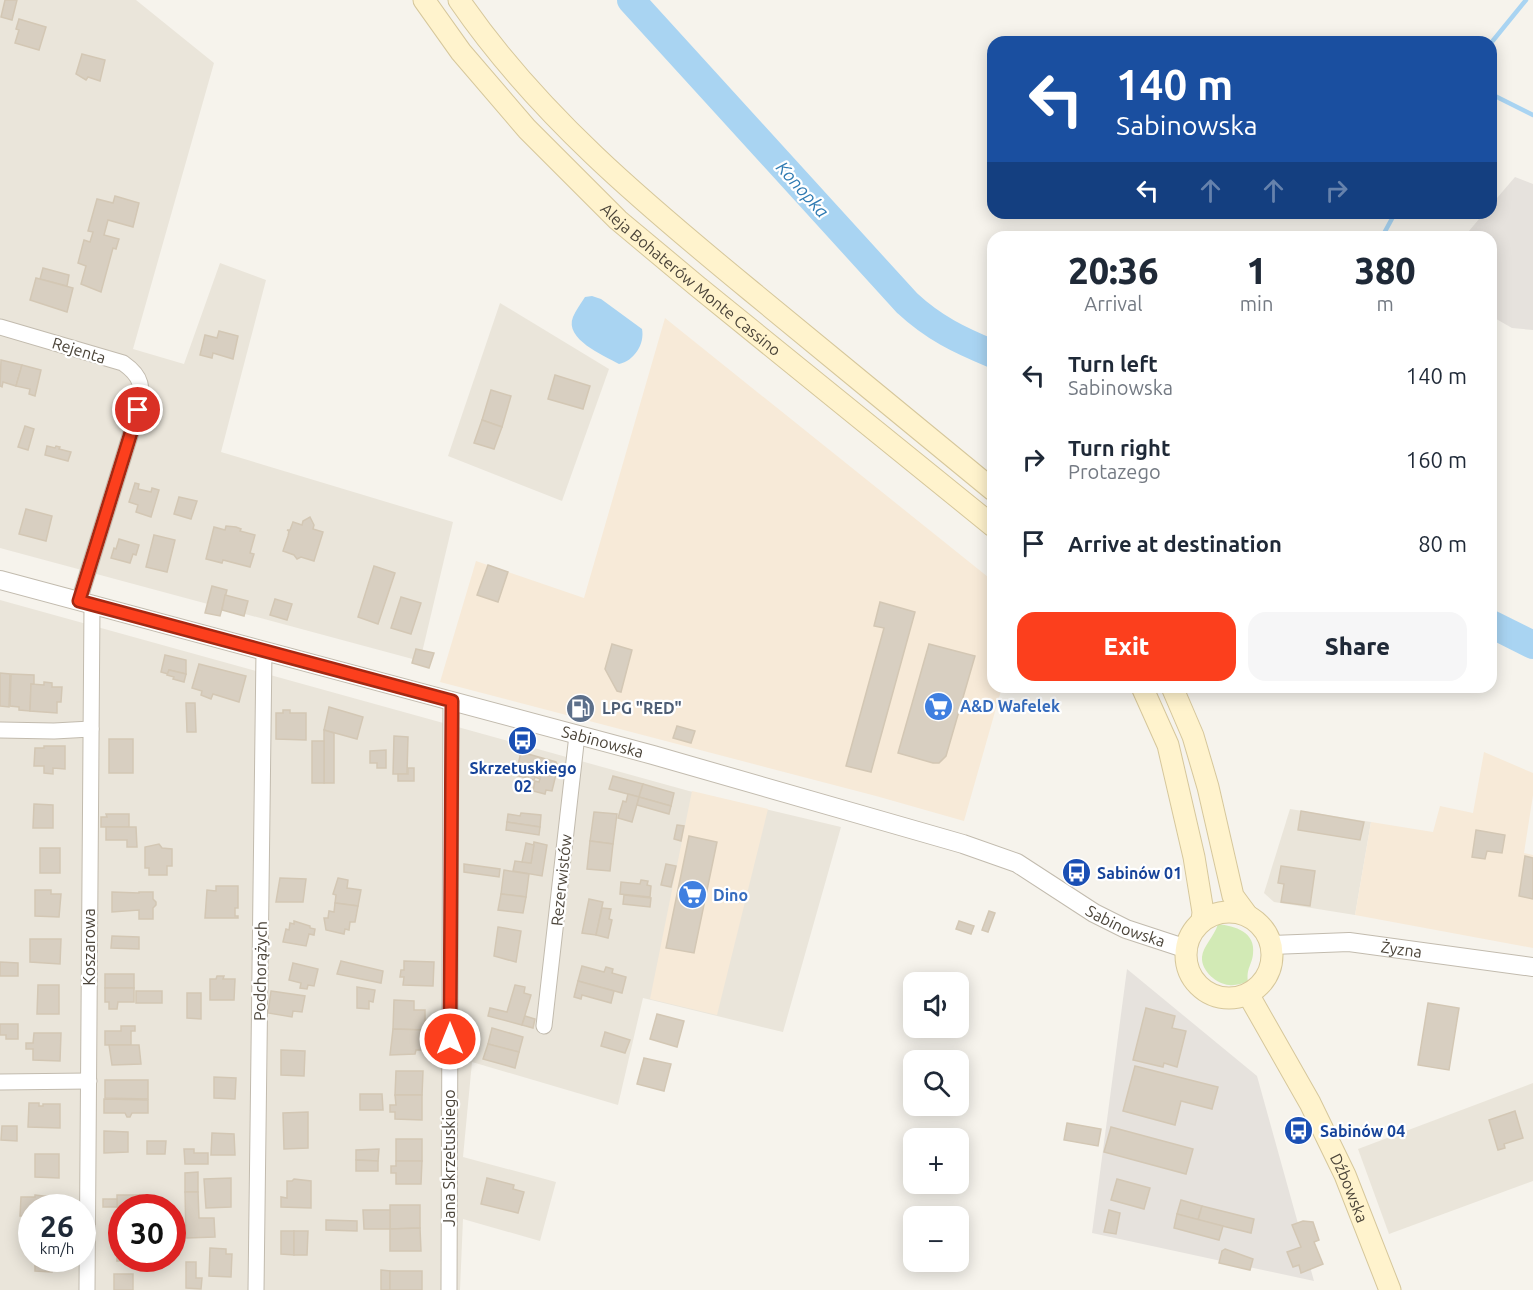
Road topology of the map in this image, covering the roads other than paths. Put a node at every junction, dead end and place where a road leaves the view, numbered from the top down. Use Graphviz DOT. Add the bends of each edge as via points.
graph roads {
  1 [pos="424,0"];
  2 [pos="459,0"];
  3 [pos="0,327"];
  4 [pos="142,391"];
  5 [pos="987,485"];
  6 [pos="987,521"];
  7 [pos="0,580"];
  8 [pos="85,603"];
  9 [pos="264,651"];
  10 [pos="1145,693"];
  11 [pos="1175,693"];
  12 [pos="452,701"];
  13 [pos="91,729"];
  14 [pos="0,730"];
  15 [pos="577,735"];
  16 [pos="1247,915"];
  17 [pos="1202,921"];
  18 [pos="1272,945"];
  19 [pos="1186,949"];
  20 [pos="1533,967"];
  21 [pos="1248,994"];
  22 [pos="544,1026"];
  23 [pos="89,1081"];
  24 [pos="0,1082"];
  25 [pos="87,1290"];
  26 [pos="256,1290"];
  27 [pos="449,1290"];
  28 [pos="1390,1290"];
  1 -- 6 [label="main road, Aleja Bohaterów Monte Cassino" via="461,52 526,129 618,220"];
  2 -- 5 [label="main road, Aleja Bohaterów Monte Cassino" via="483,35 548,109 639,197"];
  3 -- 4 [label="street, Rejenta" via="123,363 139,378"];
  4 -- 8 [label="street, Koszarowa"];
  7 -- 8 [label="street, Sabinowska"];
  8 -- 9 [label="street, Sabinowska"];
  8 -- 13 [label="street, Koszarowa"];
  9 -- 12 [label="street, Sabinowska"];
  9 -- 26 [label="street, Podchorążych"];
  10 -- 17 [label="main road" via="1168,745 1194,857"];
  11 -- 16 [label="main road" via="1208,787 1231,890 1235,902"];
  12 -- 15 [label="street, Sabinowska"];
  12 -- 27 [label="street, Jana Skrzetuskiego"];
  13 -- 14 [label="street"];
  13 -- 23 [label="street, Koszarowa"];
  15 -- 19 [label="street, Sabinowska" via="995,855 1017,863 1126,929"];
  15 -- 22 [label="street, Rezerwistów"];
  16 -- 17 [label="main road" via="1224,912"];
  16 -- 18 [label="main road" via="1263,927"];
  17 -- 19 [label="main road"];
  18 -- 20 [label="street, Żyzna" via="1348,942"];
  18 -- 21 [label="main road" via="1268,974"];
  19 -- 21 [label="main road" via="1191,975 1204,989 1222,998"];
  21 -- 28 [label="main road, Dźbowska" via="1310,1103 1345,1175"];
  23 -- 24 [label="street"];
  23 -- 25 [label="street, Koszarowa"];
}
